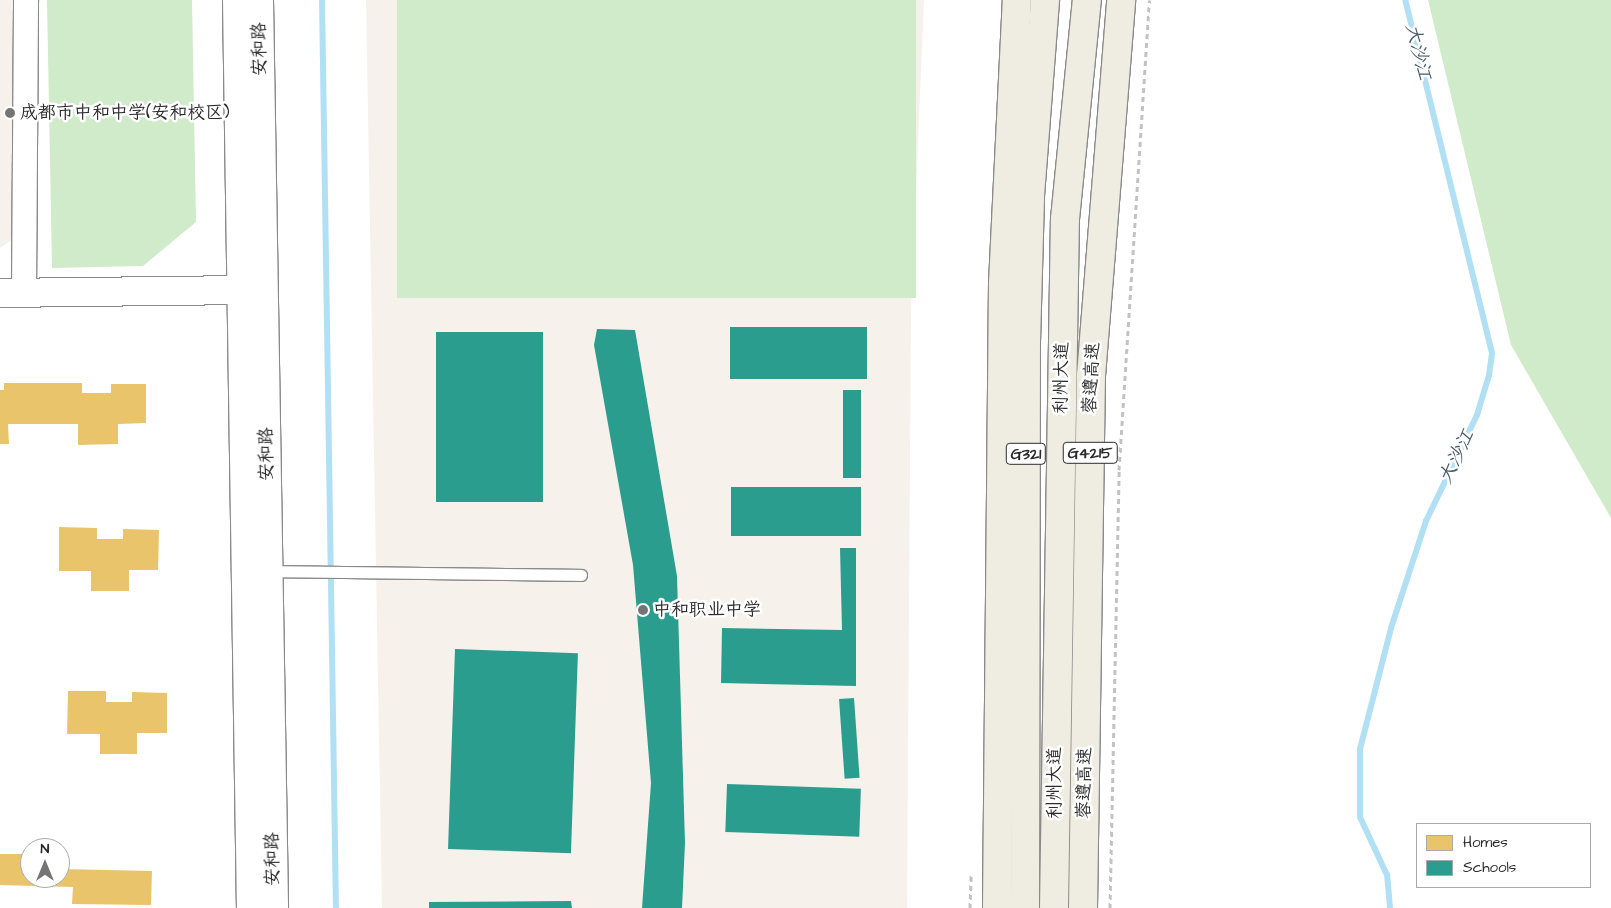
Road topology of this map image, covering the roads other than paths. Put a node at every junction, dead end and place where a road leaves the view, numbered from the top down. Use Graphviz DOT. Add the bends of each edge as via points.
graph roads {
  1 [pos="26,0"];
  2 [pos="237,0"];
  3 [pos="259,0"];
  4 [pos="1018,0"];
  5 [pos="1044,0"];
  6 [pos="1087,0"];
  7 [pos="1121,0"];
  8 [pos="253,291"];
  9 [pos="12,293"];
  10 [pos="269,571"];
  11 [pos="580,575"];
  12 [pos="252,908"];
  13 [pos="274,908"];
  14 [pos="997,908"];
  15 [pos="1025,908"];
  16 [pos="1054,908"];
  17 [pos="1083,908"];
  1 -- 9 [label="street"];
  2 -- 8 [label="street, 安和路"];
  3 -- 8 [label="street, 安和路"];
  4 -- 14 [label="highway" via="1003,283"];
  5 -- 15 [label="highway, 利州大道 / G321" via="1030,196 1026,332"];
  6 -- 16 [label="highway, 利州大道 / G321" via="1065,219"];
  7 -- 17 [label="highway, 蓉遵高速 / G4215" via="1091,376"];
  8 -- 9 [label="street"];
  8 -- 10 [label="street, 安和路"];
  8 -- 12 [label="street, 安和路"];
  10 -- 11 [label="lane"];
  10 -- 13 [label="street, 安和路"];
}
